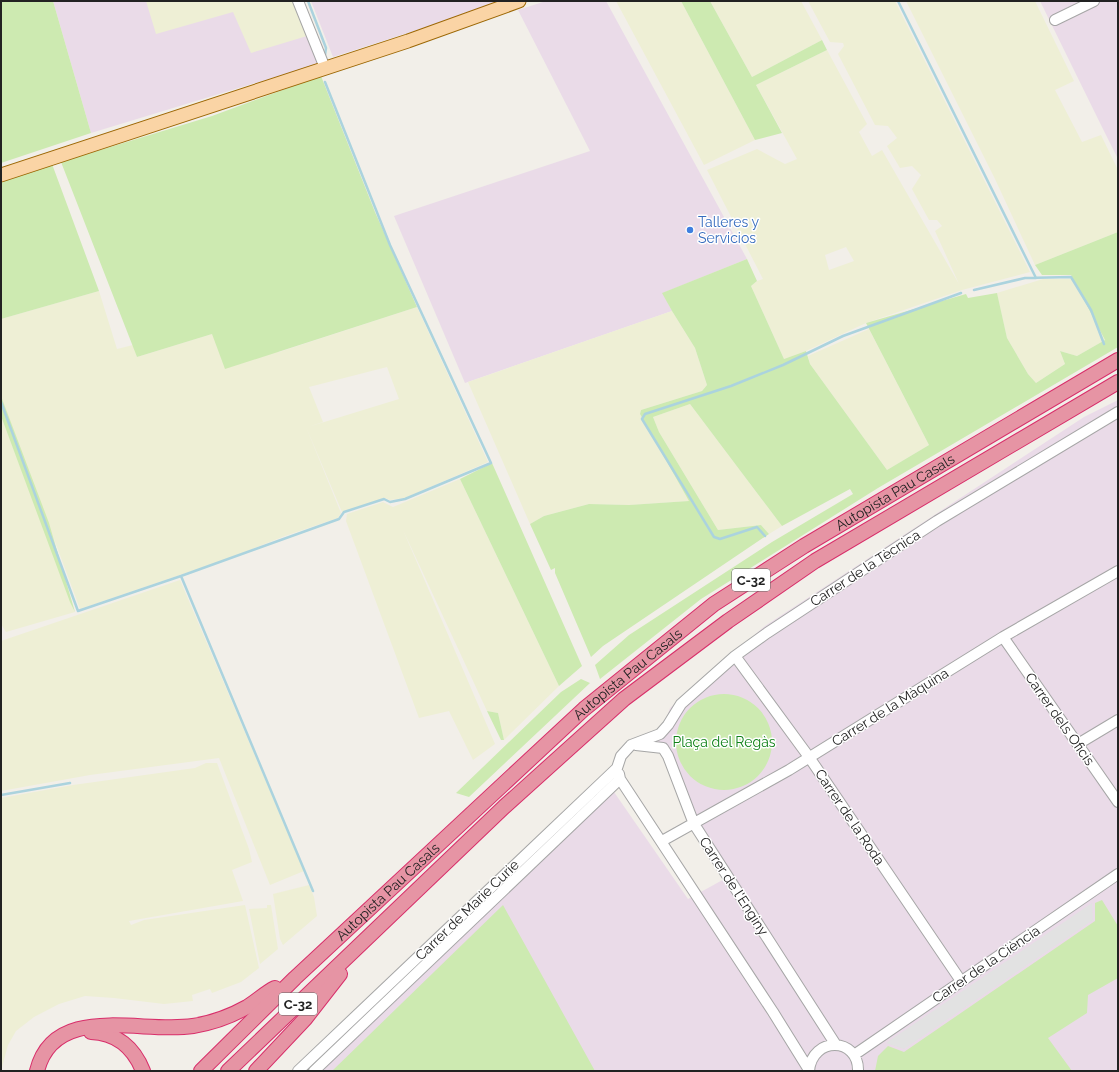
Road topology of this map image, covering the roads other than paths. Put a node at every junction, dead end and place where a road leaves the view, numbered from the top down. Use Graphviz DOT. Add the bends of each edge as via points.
graph roads {
  1 [pos="298,1"];
  2 [pos="519,1"];
  3 [pos="1094,1"];
  4 [pos="1055,20"];
  5 [pos="325,68"];
  6 [pos="1,175"];
  7 [pos="1118,360"];
  8 [pos="1118,382"];
  9 [pos="1118,412"];
  10 [pos="1118,571"];
  11 [pos="1003,637"];
  12 [pos="735,656"];
  13 [pos="1118,720"];
  14 [pos="1078,744"];
  15 [pos="631,745"];
  16 [pos="809,757"];
  17 [pos="617,768"];
  18 [pos="620,779"];
  19 [pos="1118,802"];
  20 [pos="694,824"];
  21 [pos="662,842"];
  22 [pos="1118,874"];
  23 [pos="369,937"];
  24 [pos="295,978"];
  25 [pos="961,980"];
  26 [pos="55,1042"];
  27 [pos="836,1045"];
  28 [pos="854,1055"];
  29 [pos="38,1071"];
  30 [pos="143,1071"];
  31 [pos="201,1071"];
  32 [pos="228,1071"];
  33 [pos="256,1071"];
  34 [pos="298,1071"];
  35 [pos="314,1071"];
  36 [pos="809,1071"];
  37 [pos="858,1071"];
  1 -- 5 [label="street"];
  2 -- 5 [label="main road"];
  3 -- 4 [label="street"];
  5 -- 6 [label="main road"];
  7 -- 24 [label="highway, Autopista Pau Casals / C-32" via="804,546 714,604 584,709"];
  8 -- 23 [label="highway, Autopista Pau Casals / C-32" via="815,561 728,620 608,713 504,807"];
  9 -- 12 [label="street, Carrer de la Tècnica" via="937,521"];
  10 -- 11 [label="street, Carrer de la Màquina"];
  11 -- 14 [label="street, Carrer dels Oficis"];
  11 -- 16 [label="street, Carrer de la Màquina"];
  12 -- 15 [label="street, Carrer de la Tècnica" via="681,704 660,734"];
  12 -- 16 [label="street, Carrer de la Roda"];
  13 -- 14 [label="street"];
  14 -- 19 [label="street, Carrer dels Oficis"];
  15 -- 17 [label="street, Carrer de Marie Curie" via="621,756"];
  15 -- 20 [label="street, Carrer de l'Enginy" via="663,748"];
  16 -- 20 [label="street, Carrer de la Màquina"];
  16 -- 25 [label="street, Carrer de la Roda"];
  17 -- 18 [label="street"];
  17 -- 34 [label="street, Carrer de Marie Curie"];
  18 -- 21 [label="street"];
  18 -- 35 [label="street, Carrer de Marie Curie"];
  20 -- 21 [label="street, Carrer de la Màquina"];
  20 -- 27 [label="street, Carrer de l'Enginy"];
  21 -- 36 [label="street"];
  22 -- 25 [label="street, Carrer de la Ciència"];
  23 -- 32 [label="highway, Autopista Pau Casals / C-32"];
  23 -- 33 [label="highway" via="304,1019"];
  24 -- 26 [label="highway" via="221,1019 194,1026 165,1028 89,1026 70,1030"];
  24 -- 31 [label="highway, Autopista Pau Casals / C-32"];
  25 -- 28 [label="street, Carrer de la Ciència"];
  26 -- 29 [label="highway" via="40,1061"];
  26 -- 30 [label="highway" via="82,1032 108,1035 118,1039 134,1052"];
  27 -- 28 [label="street"];
  27 -- 36 [label="street" via="818,1050 812,1057"];
  28 -- 37 [label="street"];
}
